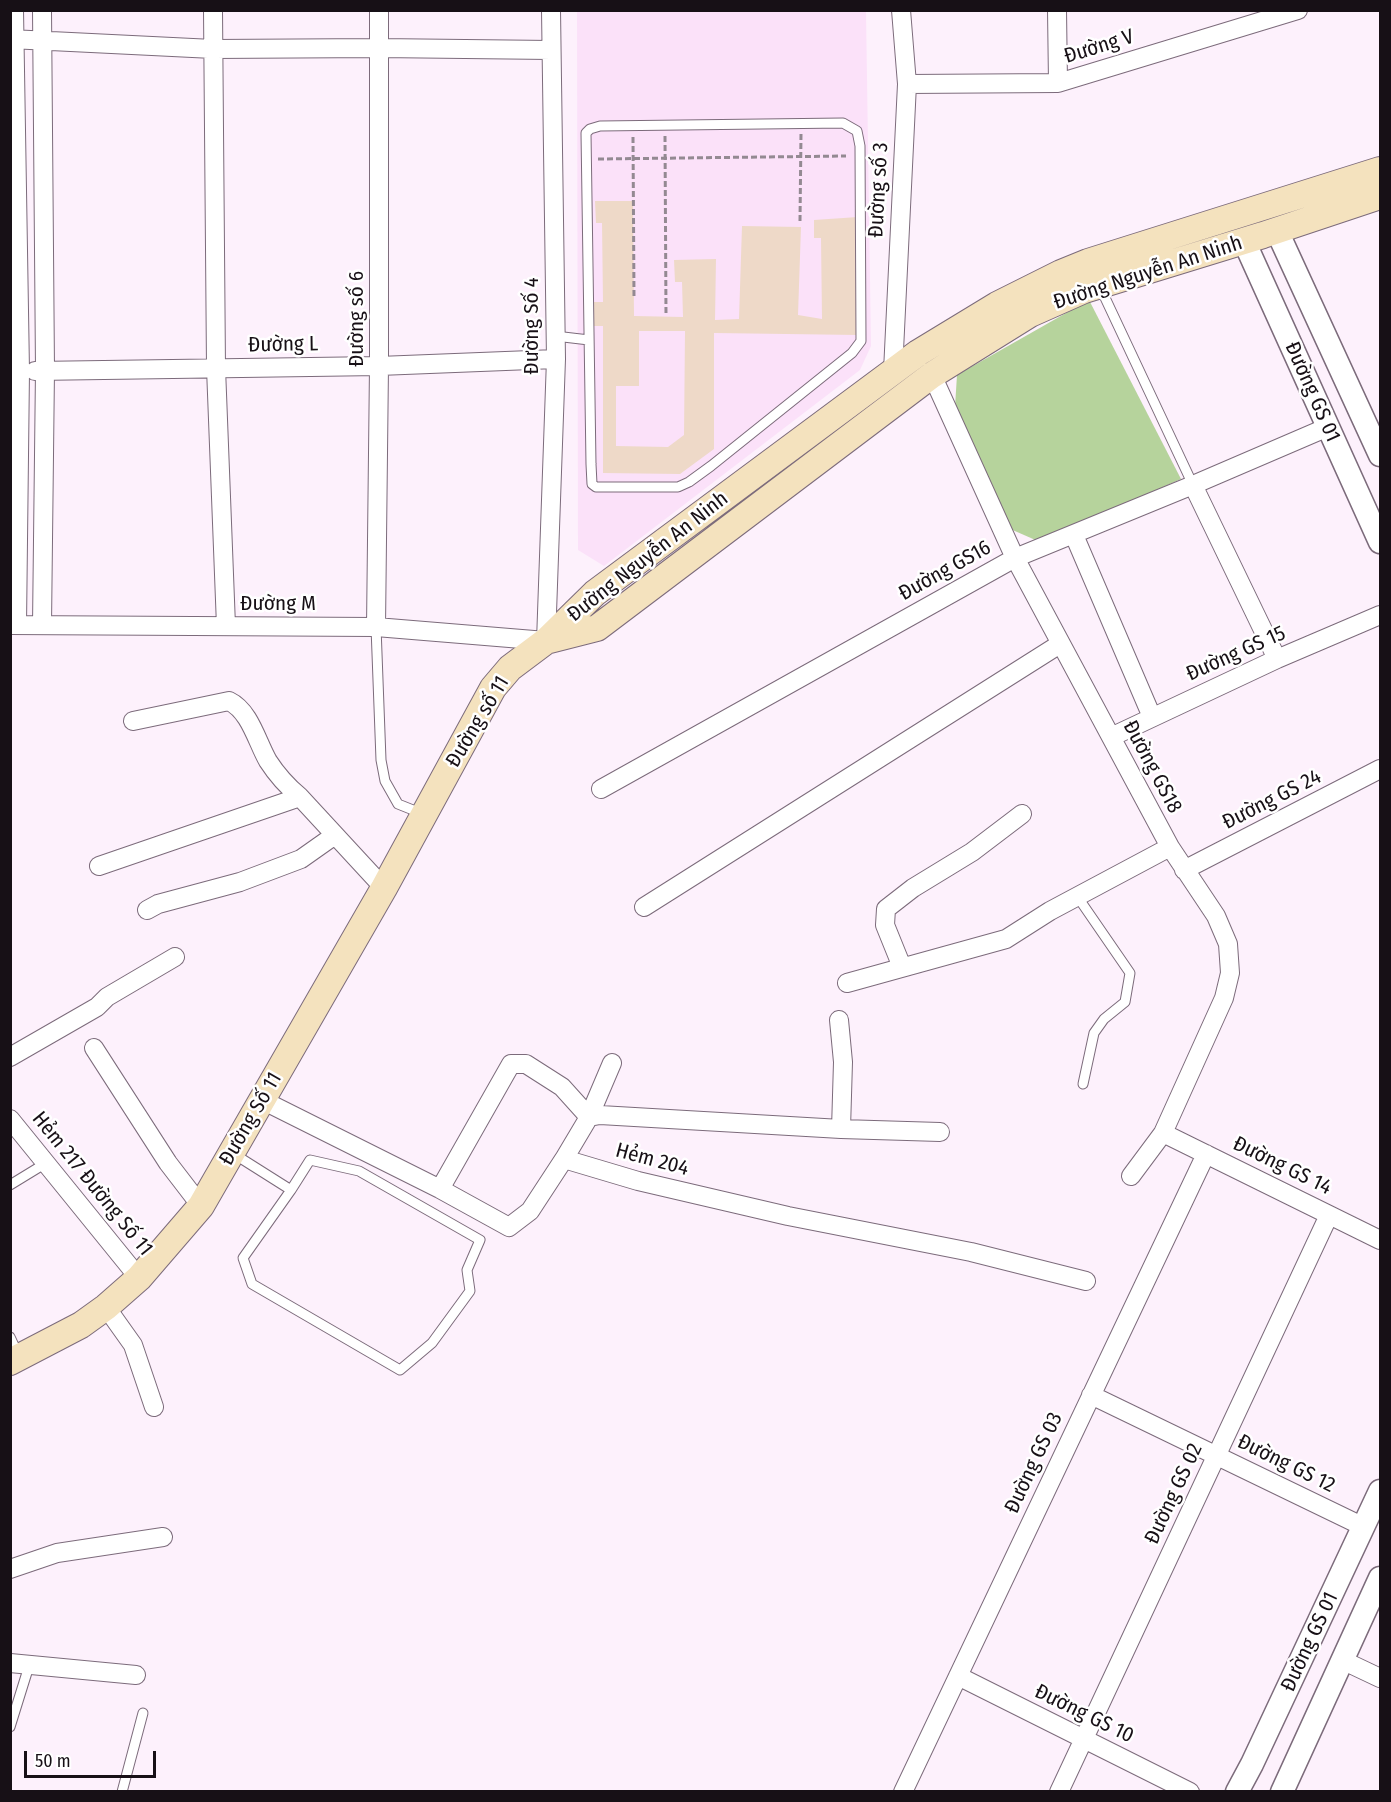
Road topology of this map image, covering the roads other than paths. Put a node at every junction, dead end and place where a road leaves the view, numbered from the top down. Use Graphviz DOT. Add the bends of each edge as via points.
graph roads {
  1 [pos="14,10"];
  2 [pos="42,10"];
  3 [pos="213,10"];
  4 [pos="380,10"];
  5 [pos="551,10"];
  6 [pos="901,10"];
  7 [pos="1057,10"];
  8 [pos="1298,10"];
  9 [pos="12,39"];
  10 [pos="43,40"];
  11 [pos="379,48"];
  12 [pos="213,49"];
  13 [pos="552,50"];
  14 [pos="1058,83"];
  15 [pos="907,84"];
  16 [pos="1380,170"];
  17 [pos="1380,196"];
  18 [pos="1267,206"];
  19 [pos="1233,217"];
  20 [pos="1277,231"];
  21 [pos="1244,241"];
  22 [pos="1099,285"];
  23 [pos="555,336"];
  24 [pos="589,340"];
  25 [pos="918,353"];
  26 [pos="555,359"];
  27 [pos="379,366"];
  28 [pos="216,368"];
  29 [pos="45,370"];
  30 [pos="15,371"];
  31 [pos="892,371"];
  32 [pos="932,375"];
  33 [pos="1361,412"];
  34 [pos="1328,426"];
  35 [pos="1380,455"];
  36 [pos="1193,485"];
  37 [pos="1074,535"];
  38 [pos="1380,542"];
  39 [pos="1015,558"];
  40 [pos="1380,615"];
  41 [pos="14,625"];
  42 [pos="42,625"];
  43 [pos="226,626"];
  44 [pos="376,627"];
  45 [pos="546,641"];
  46 [pos="1060,644"];
  47 [pos="1277,659"];
  48 [pos="1152,717"];
  49 [pos="133,721"];
  50 [pos="1111,737"];
  51 [pos="1380,770"];
  52 [pos="601,789"];
  53 [pos="300,797"];
  54 [pos="425,814"];
  55 [pos="1022,814"];
  56 [pos="335,835"];
  57 [pos="1170,847"];
  58 [pos="99,866"];
  59 [pos="1184,870"];
  60 [pos="384,888"];
  61 [pos="1077,896"];
  62 [pos="644,907"];
  63 [pos="147,910"];
  64 [pos="175,957"];
  65 [pos="902,967"];
  66 [pos="847,982"];
  67 [pos="839,1020"];
  68 [pos="93,1048"];
  69 [pos="10,1057"];
  70 [pos="612,1063"];
  71 [pos="1083,1084"];
  72 [pos="262,1100"];
  73 [pos="590,1118"];
  74 [pos="10,1119"];
  75 [pos="842,1129"];
  76 [pos="940,1132"];
  77 [pos="1163,1133"];
  78 [pos="232,1153"];
  79 [pos="1206,1154"];
  80 [pos="564,1159"];
  81 [pos="46,1163"];
  82 [pos="1131,1176"];
  83 [pos="10,1185"];
  84 [pos="440,1189"];
  85 [pos="291,1190"];
  86 [pos="201,1206"];
  87 [pos="1329,1215"];
  88 [pos="1380,1240"];
  89 [pos="139,1278"];
  90 [pos="1086,1281"];
  91 [pos="106,1307"];
  92 [pos="14,1352"];
  93 [pos="1091,1395"];
  94 [pos="154,1407"];
  95 [pos="1216,1455"];
  96 [pos="1380,1491"];
  97 [pos="1372,1530"];
  98 [pos="163,1537"];
  99 [pos="10,1569"];
  100 [pos="1380,1578"];
  101 [pos="1342,1660"];
  102 [pos="10,1664"];
  103 [pos="29,1666"];
  104 [pos="136,1675"];
  105 [pos="958,1676"];
  106 [pos="1380,1678"];
  107 [pos="143,1713"];
  108 [pos="10,1727"];
  109 [pos="1084,1739"];
  110 [pos="122,1791"];
  111 [pos="903,1791"];
  112 [pos="1059,1791"];
  113 [pos="1190,1791"];
  114 [pos="1237,1791"];
  115 [pos="1282,1791"];
  1 -- 9 [label="street"];
  2 -- 10 [label="street"];
  3 -- 12 [label="street"];
  4 -- 11 [label="street, Đường số 6"];
  5 -- 13 [label="street, Đường Số 4"];
  6 -- 15 [label="street, Đường số 3"];
  7 -- 14 [label="street"];
  8 -- 14 [label="street, Đường V"];
  9 -- 10 [label="street"];
  9 -- 30 [label="street"];
  10 -- 12 [label="street"];
  10 -- 29 [label="street"];
  11 -- 12 [label="street"];
  11 -- 13 [label="street"];
  11 -- 27 [label="street, Đường số 6"];
  12 -- 28 [label="street"];
  13 -- 23 [label="street, Đường Số 4"];
  14 -- 15 [label="street, Đường V"];
  15 -- 31 [label="street, Đường số 3"];
  16 -- 18 [label="main road, Đường Nguyễn An Ninh"];
  17 -- 20 [label="main road, Đường Nguyễn An Ninh"];
  18 -- 19 [label="main road, Đường Nguyễn An Ninh"];
  18 -- 20 [label="main road"];
  19 -- 21 [label="main road"];
  19 -- 25 [label="main road, Đường Nguyễn An Ninh" via="1061,273 997,305"];
  20 -- 21 [label="main road, Đường Nguyễn An Ninh"];
  20 -- 33 [label="street, Đường GS 01"];
  21 -- 22 [label="main road, Đường Nguyễn An Ninh"];
  21 -- 34 [label="street, Đường GS 01"];
  22 -- 32 [label="main road, Đường Nguyễn An Ninh" via="1030,314"];
  22 -- 36 [label="lane"];
  23 -- 24 [label="lane"];
  23 -- 26 [label="street, Đường Số 4"];
  24 -- 24 [label="lane" via="592,484 678,487 711,466 852,353 861,341 857,131 843,123 590,129 586,133 585,159"];
  25 -- 31 [label="main road, Đường Nguyễn An Ninh"];
  25 -- 32 [label="main road"];
  26 -- 27 [label="street, Đường L"];
  26 -- 45 [label="street, Đường Số 4"];
  27 -- 28 [label="street, Đường L"];
  27 -- 44 [label="street, Đường số 6"];
  28 -- 29 [label="street, Đường L"];
  28 -- 43 [label="street"];
  29 -- 30 [label="street, Đường L"];
  29 -- 42 [label="street"];
  30 -- 41 [label="street"];
  31 -- 45 [label="main road, Đường Nguyễn An Ninh" via="595,593"];
  32 -- 39 [label="street, Đường GS18"];
  32 -- 45 [label="main road, Đường Nguyễn An Ninh" via="597,628"];
  33 -- 34 [label="street"];
  33 -- 35 [label="street, Đường GS 01"];
  34 -- 36 [label="street, Đường GS16"];
  34 -- 38 [label="street, Đường GS 01"];
  36 -- 37 [label="street, Đường GS16"];
  36 -- 47 [label="street"];
  37 -- 39 [label="street, Đường GS16"];
  37 -- 48 [label="street"];
  39 -- 46 [label="street, Đường GS18"];
  39 -- 52 [label="street, Đường GS16"];
  40 -- 47 [label="street, Đường GS 15"];
  41 -- 42 [label="street, Đường M"];
  42 -- 43 [label="street, Đường M"];
  43 -- 44 [label="street, Đường M"];
  44 -- 45 [label="street, Đường M"];
  44 -- 54 [label="lane" via="381,759 386,781 398,804"];
  45 -- 54 [label="main road, Đường số 11" via="510,668 492,688"];
  46 -- 50 [label="street, Đường GS18"];
  46 -- 62 [label="street"];
  47 -- 48 [label="street, Đường GS 15"];
  48 -- 50 [label="street, Đường GS 15"];
  49 -- 53 [label="street" via="229,701 241,710 269,762"];
  50 -- 57 [label="street, Đường GS18"];
  51 -- 59 [label="street, Đường GS 24"];
  53 -- 56 [label="street"];
  53 -- 58 [label="street"];
  54 -- 60 [label="main road, Đường Số 11"];
  55 -- 65 [label="street" via="886,909 885,925"];
  56 -- 60 [label="street"];
  56 -- 63 [label="street" via="301,860"];
  57 -- 59 [label="street, Đường GS18"];
  57 -- 61 [label="street"];
  59 -- 77 [label="street, Đường GS18" via="1223,929 1230,972 1224,998"];
  60 -- 72 [label="main road, Đường Số 11"];
  61 -- 65 [label="street" via="1006,939"];
  61 -- 71 [label="lane" via="1130,973 1125,1002 1094,1033"];
  64 -- 69 [label="street"];
  65 -- 66 [label="street"];
  67 -- 75 [label="street"];
  68 -- 86 [label="street"];
  70 -- 73 [label="street"];
  72 -- 78 [label="main road, Đường Số 11"];
  72 -- 84 [label="street"];
  73 -- 75 [label="street" via="600,1115"];
  73 -- 80 [label="street"];
  73 -- 84 [label="street" via="562,1087 526,1064 511,1064"];
  74 -- 81 [label="street, Hẻm 217 Đường Số 11"];
  75 -- 76 [label="street"];
  77 -- 79 [label="street, Đường GS 14"];
  77 -- 82 [label="street, Đường GS18"];
  78 -- 85 [label="lane"];
  78 -- 86 [label="main road, Đường Số 11"];
  79 -- 87 [label="street, Đường GS 14"];
  79 -- 93 [label="street, Đường GS 03"];
  80 -- 84 [label="street" via="530,1211 509,1227"];
  80 -- 90 [label="street, Hẻm 204" via="638,1181 971,1252"];
  81 -- 83 [label="lane"];
  81 -- 89 [label="street, Hẻm 217 Đường Số 11"];
  85 -- 85 [label="lane" via="310,1160 358,1171 480,1240 467,1270 470,1291 432,1343 400,1370 252,1284 243,1258"];
  86 -- 89 [label="main road, Đường Số 11"];
  87 -- 88 [label="street, Đường GS 14"];
  87 -- 95 [label="street, Đường GS 02"];
  89 -- 91 [label="main road, Đường Số 11"];
  91 -- 92 [label="main road, Đường Số 11" via="81,1325"];
  91 -- 94 [label="street" via="133,1345"];
  93 -- 95 [label="street, Đường GS 12"];
  93 -- 105 [label="street, Đường GS 03"];
  95 -- 97 [label="street, Đường GS 12"];
  95 -- 109 [label="street, Đường GS 02"];
  96 -- 97 [label="street, Đường GS 01"];
  97 -- 114 [label="street, Đường GS 01"];
  98 -- 99 [label="street" via="57,1553"];
  100 -- 101 [label="street, Đường GS 01"];
  101 -- 106 [label="street"];
  101 -- 115 [label="street, Đường GS 01"];
  102 -- 103 [label="street"];
  103 -- 104 [label="street"];
  103 -- 108 [label="lane"];
  105 -- 109 [label="street, Đường GS 10"];
  105 -- 111 [label="street, Đường GS 03"];
  107 -- 110 [label="lane"];
  109 -- 112 [label="street, Đường GS 02"];
  109 -- 113 [label="street, Đường GS 10"];
}
